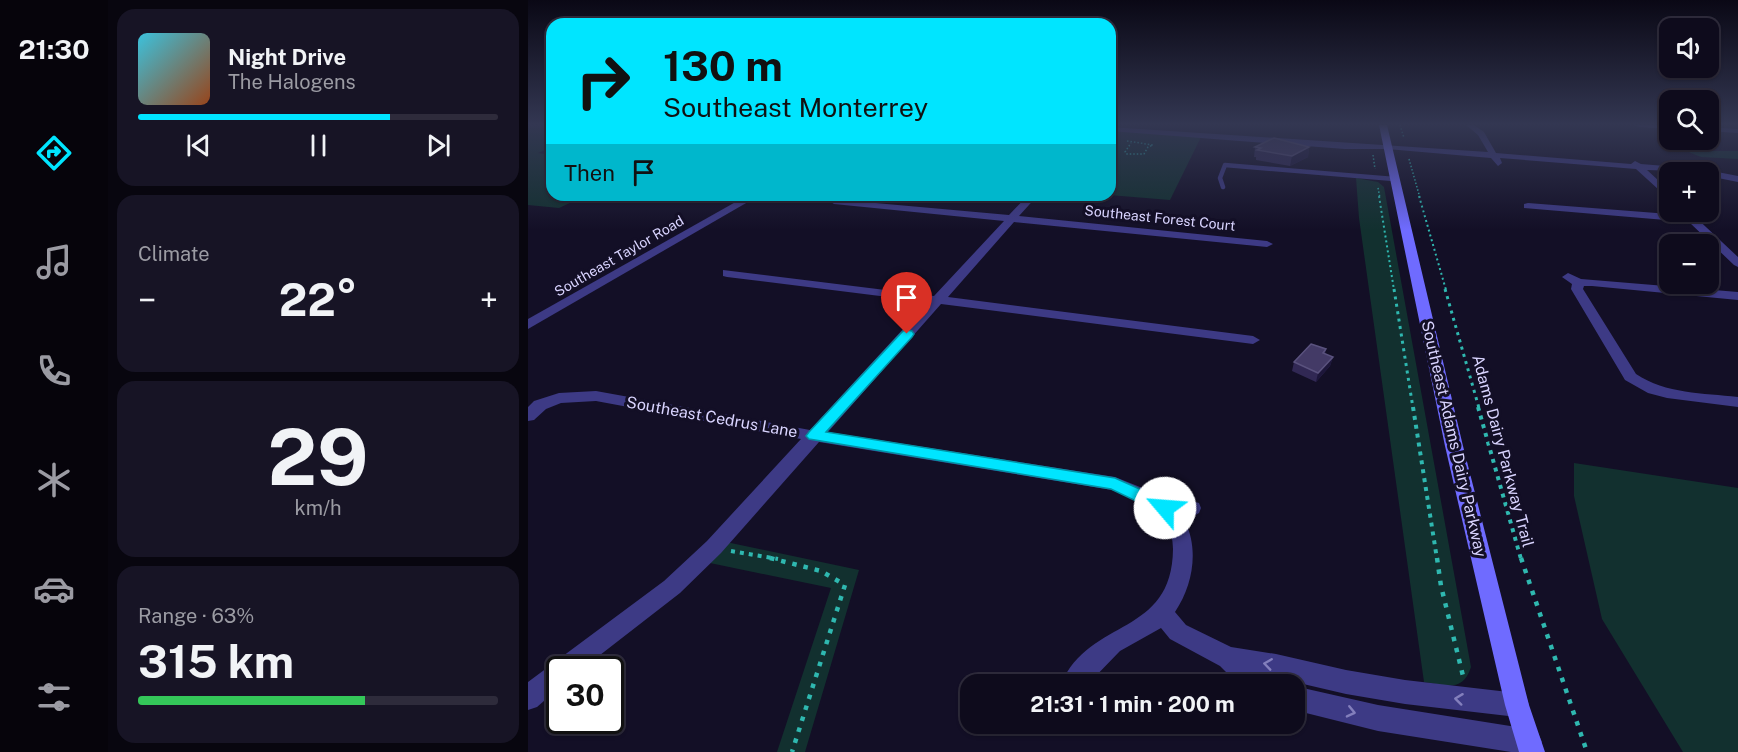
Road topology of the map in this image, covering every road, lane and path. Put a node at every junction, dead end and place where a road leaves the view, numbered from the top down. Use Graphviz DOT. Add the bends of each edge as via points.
graph roads {
  1 [pos="1380,160"];
  2 [pos="1387,160"];
  3 [pos="1409,160"];
  4 [pos="1496,160"];
  5 [pos="1539,160"];
  6 [pos="1631,160"];
  7 [pos="1499,166"];
  8 [pos="1638,167"];
  9 [pos="1659,169"];
  10 [pos="1719,175"];
  11 [pos="1376,177"];
  12 [pos="1394,179"];
  13 [pos="1738,179"];
  14 [pos="1223,187"];
  15 [pos="1659,187"];
  16 [pos="745,201"];
  17 [pos="834,201"];
  18 [pos="1028,201"];
  19 [pos="1528,206"];
  20 [pos="1659,213"];
  21 [pos="1012,219"];
  22 [pos="1696,222"];
  23 [pos="1268,244"];
  24 [pos="1738,263"];
  25 [pos="727,273"];
  26 [pos="1738,296"];
  27 [pos="938,300"];
  28 [pos="528,325"];
  29 [pos="1253,340"];
  30 [pos="1738,402"];
  31 [pos="528,416"];
  32 [pos="814,436"];
  33 [pos="1192,508"];
  34 [pos="1174,518"];
  35 [pos="714,547"];
  36 [pos="1162,613"];
  37 [pos="580,656"];
  38 [pos="1228,658"];
  39 [pos="1081,674"];
  40 [pos="1244,674"];
  41 [pos="546,683"];
  42 [pos="528,698"];
  43 [pos="1468,700"];
  44 [pos="1305,701"];
  45 [pos="1517,705"];
  46 [pos="1531,747"];
  47 [pos="792,752"];
  48 [pos="1587,752"];
  1 -- 11 [label="path"];
  2 -- 12 [label="main road, Southeast Adams Dairy Parkway"];
  3 -- 48 [label="path, Adams Dairy Parkway Trail" via="1524,570"];
  4 -- 7 [label="street"];
  5 -- 8 [label="street"];
  6 -- 8 [label="street"];
  8 -- 9 [label="street"];
  8 -- 15 [label="street"];
  10 -- 13 [label="street"];
  11 -- 12 [label="lane"];
  11 -- 14 [label="lane" via="1225,165 1220,178"];
  11 -- 43 [label="path" via="1441,586"];
  12 -- 45 [label="main road, Southeast Adams Dairy Parkway"];
  16 -- 28 [label="street, Southeast Taylor Road"];
  17 -- 21 [label="street, Southeast Forest Court"];
  18 -- 21 [label="street"];
  19 -- 20 [label="street"];
  21 -- 23 [label="street, Southeast Forest Court"];
  21 -- 27 [label="street"];
  22 -- 24 [label="street"];
  25 -- 27 [label="street"];
  26 -- 30 [label="street" via="1573,280 1639,388"];
  27 -- 29 [label="street"];
  27 -- 32 [label="street"];
  31 -- 32 [label="street, Southeast Cedrus Lane" via="560,392"];
  32 -- 34 [label="street, Southeast Cedrus Lane" via="1115,484 1165,508"];
  32 -- 35 [label="street"];
  33 -- 34 [label="street"];
  34 -- 36 [label="street" via="1183,550 1178,586"];
  35 -- 37 [label="street" via="672,587"];
  35 -- 47 [label="path" via="803,566 836,577 845,585"];
  36 -- 38 [label="street" via="1178,633"];
  36 -- 39 [label="street" via="1116,641"];
  38 -- 40 [label="street"];
  43 -- 38 [label="street, one-way" via="1346,682"];
  41 -- 42 [label="street"];
  43 -- 45 [label="street"];
  44 -- 46 [label="street, one-way"];
  45 -- 46 [label="main road, Southeast Adams Dairy Parkway"];
}
